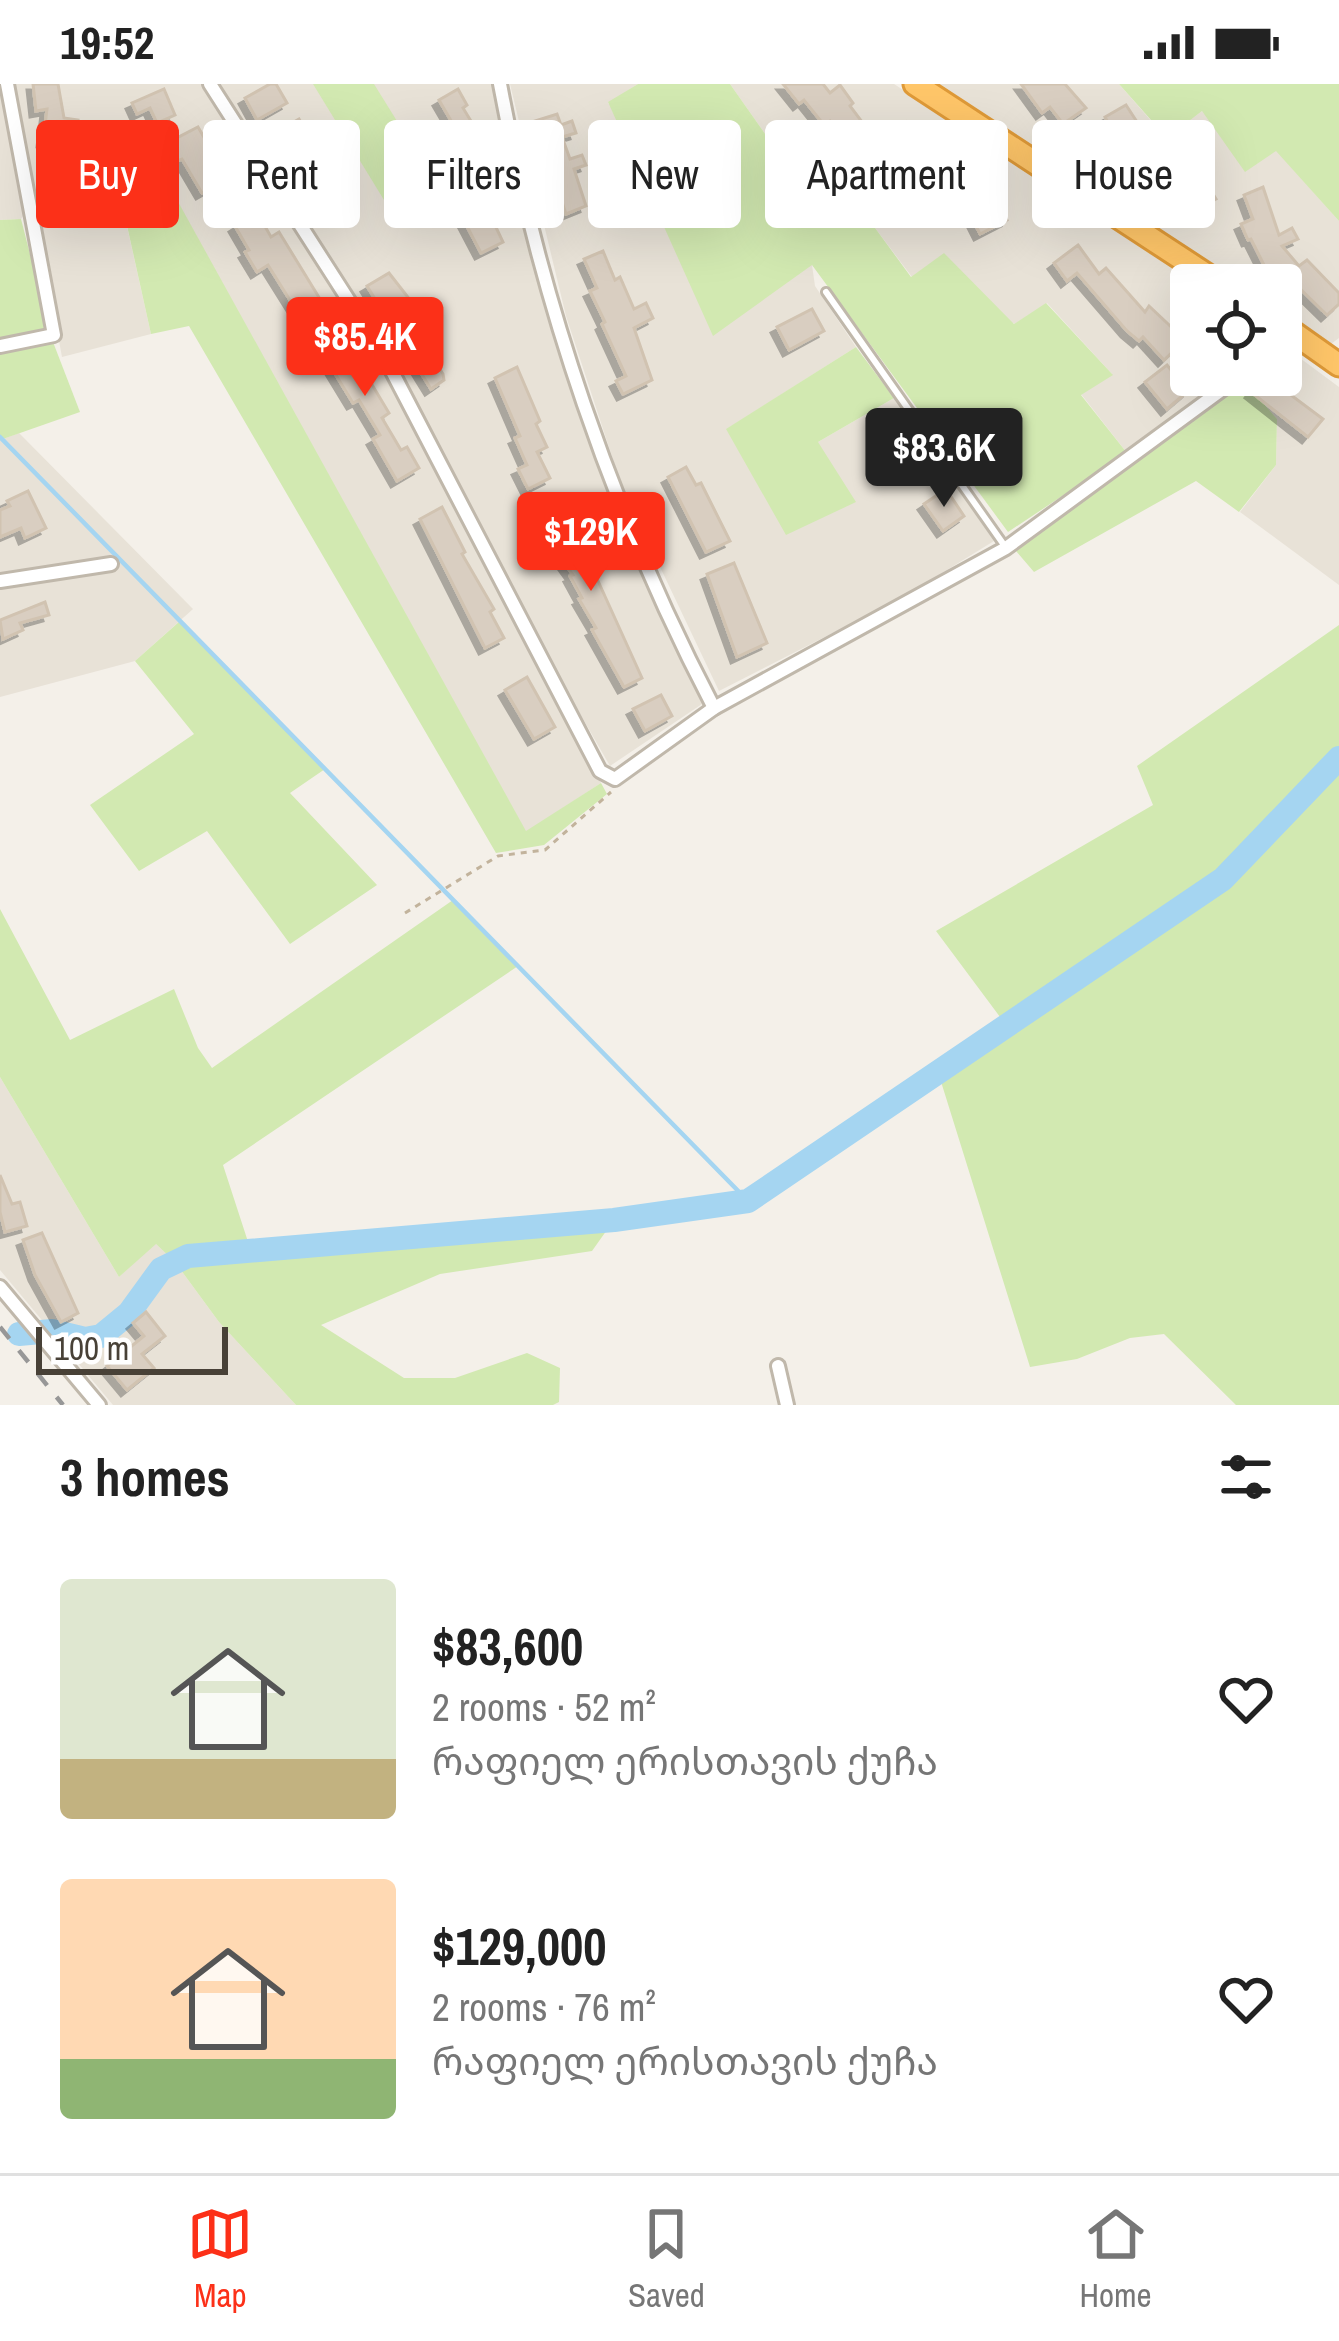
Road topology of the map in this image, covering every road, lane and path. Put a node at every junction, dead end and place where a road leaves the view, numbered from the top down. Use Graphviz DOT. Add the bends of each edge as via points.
graph roads {
  1 [pos="7,84"];
  2 [pos="210,84"];
  3 [pos="500,84"];
  4 [pos="915,84"];
  5 [pos="1190,264"];
  6 [pos="826,292"];
  7 [pos="1302,338"];
  8 [pos="0,346"];
  9 [pos="1334,356"];
  10 [pos="1213,396"];
  11 [pos="1006,548"];
  12 [pos="111,564"];
  13 [pos="0,580"];
  14 [pos="714,708"];
  15 [pos="615,779"];
  16 [pos="405,913"];
  17 [pos="0,1287"];
  18 [pos="778,1366"];
  19 [pos="98,1405"];
  20 [pos="788,1405"];
  1 -- 8 [label="street" via="54,335"];
  2 -- 15 [label="street" via="383,355 600,771"];
  3 -- 14 [label="street" via="568,358 666,617"];
  4 -- 5 [label="highway"];
  6 -- 11 [label="lane"];
  7 -- 9 [label="highway"];
  10 -- 11 [label="street"];
  11 -- 14 [label="street"];
  12 -- 13 [label="street"];
  14 -- 15 [label="street"];
  15 -- 16 [label="path" via="609,796 545,850 498,856"];
  17 -- 19 [label="street"];
  18 -- 20 [label="street"];
}
